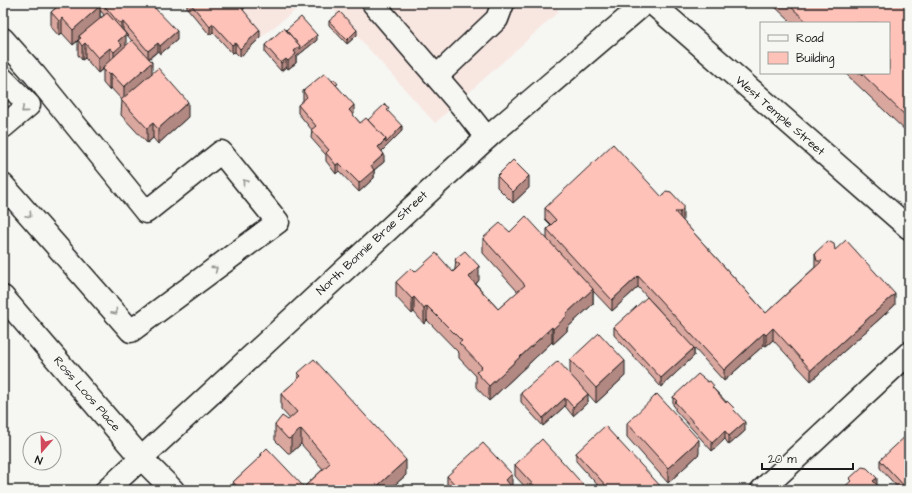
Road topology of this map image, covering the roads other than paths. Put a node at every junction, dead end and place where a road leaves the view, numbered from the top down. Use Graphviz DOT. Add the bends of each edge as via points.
graph roads {
  1 [pos="373,3"];
  2 [pos="503,3"];
  3 [pos="645,3"];
  4 [pos="652,3"];
  5 [pos="3,39"];
  6 [pos="437,76"];
  7 [pos="3,79"];
  8 [pos="3,127"];
  9 [pos="487,138"];
  10 [pos="3,185"];
  11 [pos="909,228"];
  12 [pos="3,297"];
  13 [pos="909,353"];
  14 [pos="142,459"];
  15 [pos="107,490"];
  16 [pos="173,490"];
  17 [pos="762,490"];
  1 -- 6 [label="street"];
  2 -- 6 [label="street" via="497,18"];
  3 -- 9 [label="street, North Bonnie Brae Street"];
  4 -- 11 [label="street, West Temple Street"];
  10 -- 5 [label="street, one-way" via="132,331 278,222 221,152 146,212"];
  6 -- 9 [label="street"];
  7 -- 8 [label="street, one-way" via="29,105"];
  9 -- 14 [label="street, North Bonnie Brae Street"];
  12 -- 14 [label="street, Ross Loos Place"];
  13 -- 17 [label="street"];
  14 -- 15 [label="street, North Bonnie Brae Street"];
  14 -- 16 [label="street, Ross Loos Place"];
}
